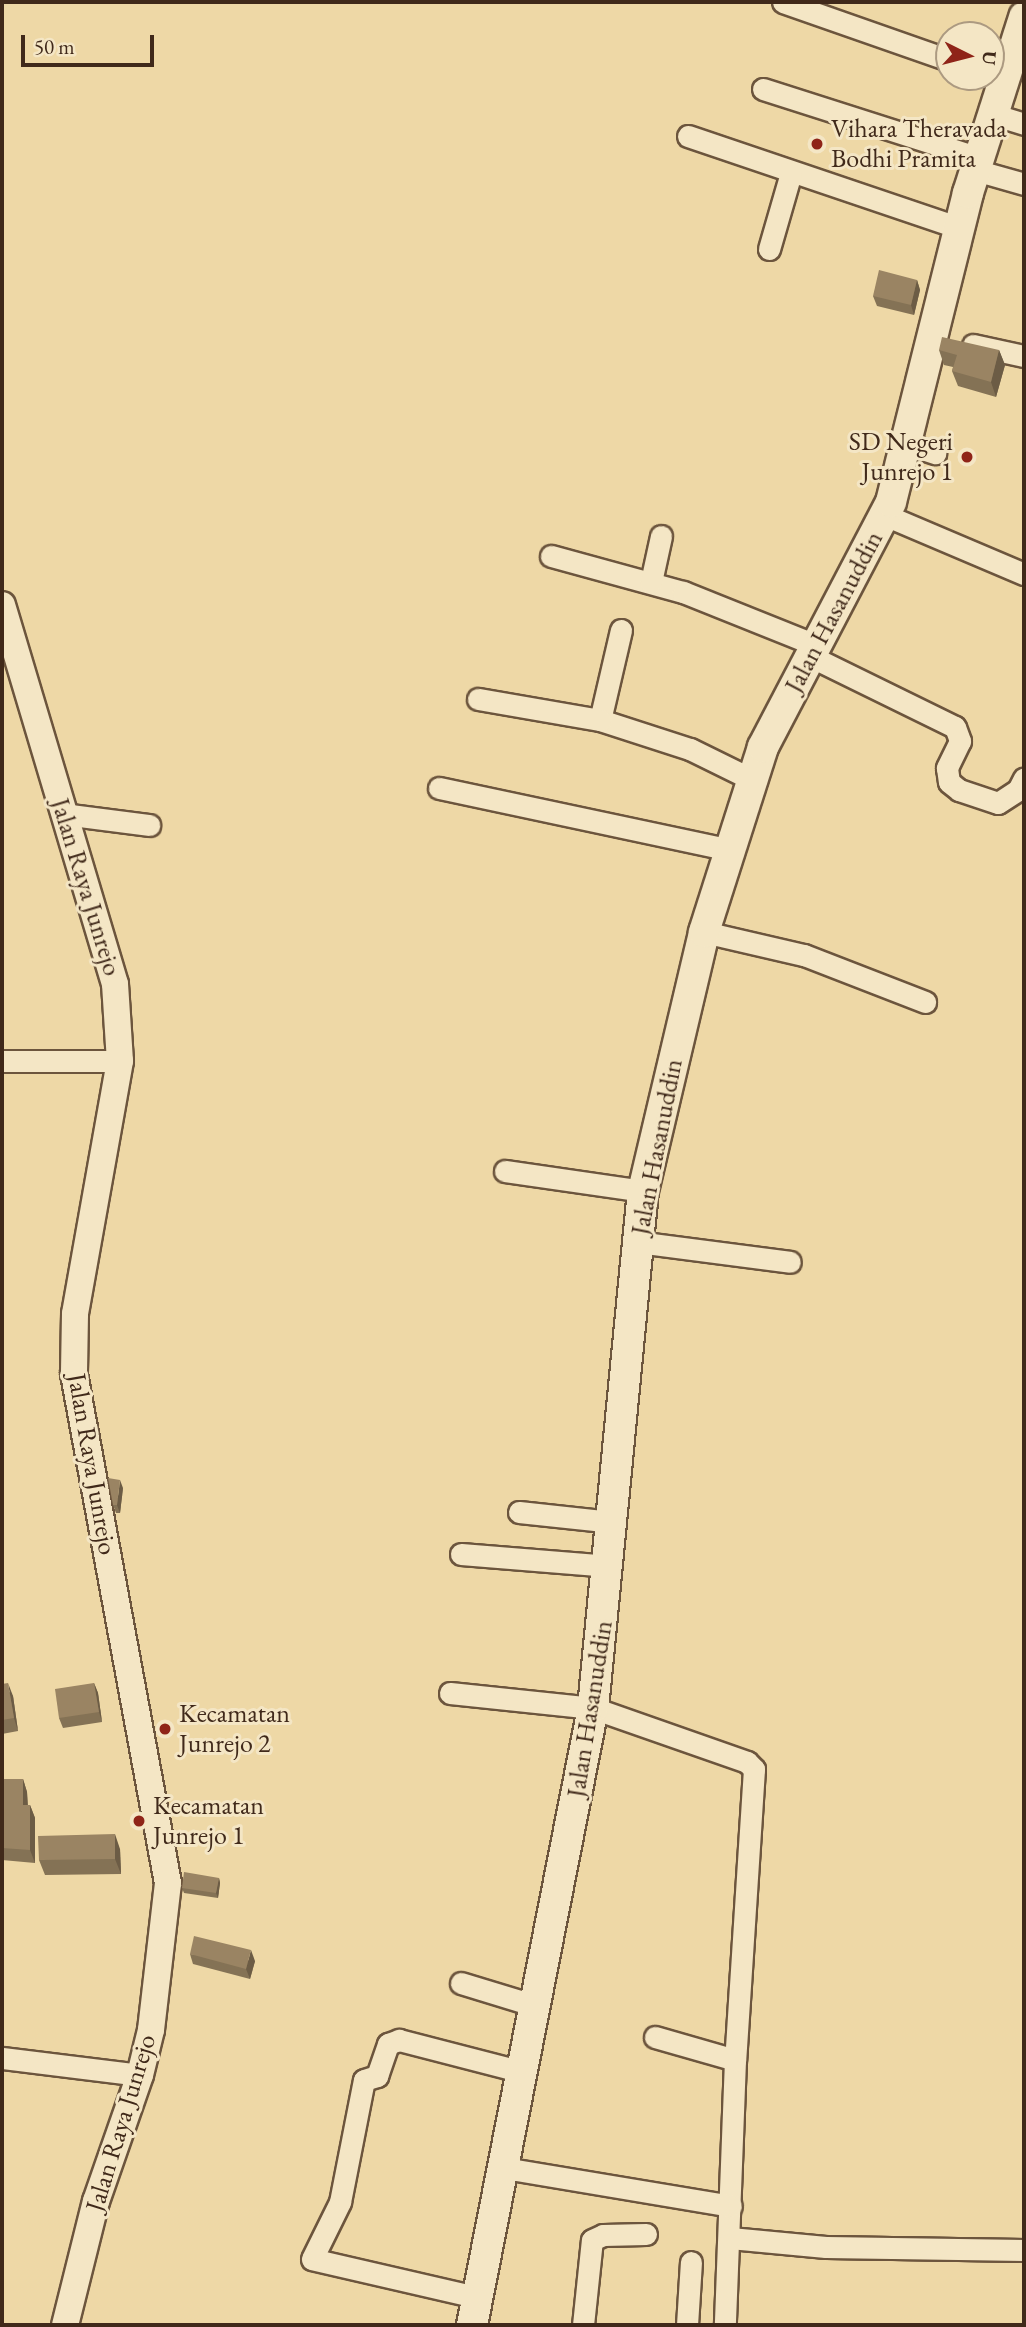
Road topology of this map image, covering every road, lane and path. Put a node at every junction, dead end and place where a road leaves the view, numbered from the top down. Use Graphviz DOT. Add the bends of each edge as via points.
graph roads {
  1 [pos="783,2"];
  2 [pos="1024,17"];
  3 [pos="935,55"];
  4 [pos="1005,59"];
  5 [pos="763,89"];
  6 [pos="995,91"];
  7 [pos="992,114"];
  8 [pos="1024,124"];
  9 [pos="688,136"];
  10 [pos="977,164"];
  11 [pos="791,173"];
  12 [pos="1024,184"];
  13 [pos="960,228"];
  14 [pos="769,249"];
  15 [pos="930,335"];
  16 [pos="1024,356"];
  17 [pos="904,443"];
  18 [pos="935,453"];
  19 [pos="885,515"];
  20 [pos="661,536"];
  21 [pos="551,556"];
  22 [pos="1024,574"];
  23 [pos="652,582"];
  24 [pos="2,605"];
  25 [pos="621,630"];
  26 [pos="815,651"];
  27 [pos="478,699"];
  28 [pos="600,720"];
  29 [pos="1024,778"];
  30 [pos="751,779"];
  31 [pos="439,788"];
  32 [pos="63,814"];
  33 [pos="149,825"];
  34 [pos="730,850"];
  35 [pos="704,932"];
  36 [pos="925,1002"];
  37 [pos="2,1061"];
  38 [pos="120,1061"];
  39 [pos="505,1171"];
  40 [pos="643,1191"];
  41 [pos="637,1242"];
  42 [pos="790,1262"];
  43 [pos="519,1512"];
  44 [pos="613,1522"];
  45 [pos="461,1554"];
  46 [pos="610,1566"];
  47 [pos="450,1693"];
  48 [pos="593,1708"];
  49 [pos="461,1983"];
  50 [pos="536,2006"];
  51 [pos="655,2037"];
  52 [pos="2,2058"];
  53 [pos="735,2060"];
  54 [pos="523,2072"];
  55 [pos="140,2075"];
  56 [pos="504,2168"];
  57 [pos="731,2206"];
  58 [pos="646,2234"];
  59 [pos="730,2238"];
  60 [pos="1024,2250"];
  61 [pos="691,2262"];
  62 [pos="474,2311"];
  63 [pos="65,2325"];
  64 [pos="583,2325"];
  65 [pos="687,2325"];
  66 [pos="725,2325"];
  1 -- 3 [label="street"];
  2 -- 4 [label="main road, Jalan Hasanuddin"];
  5 -- 10 [label="street"];
  6 -- 7 [label="main road, Jalan Hasanuddin"];
  7 -- 8 [label="street"];
  7 -- 10 [label="main road, Jalan Hasanuddin"];
  9 -- 11 [label="street"];
  10 -- 12 [label="street"];
  10 -- 13 [label="main road, Jalan Hasanuddin"];
  11 -- 13 [label="street"];
  11 -- 14 [label="street"];
  13 -- 15 [label="main road, Jalan Hasanuddin"];
  15 -- 16 [label="street"];
  15 -- 17 [label="main road, Jalan Hasanuddin"];
  17 -- 18 [label="street"];
  17 -- 19 [label="main road, Jalan Hasanuddin"];
  19 -- 22 [label="street"];
  19 -- 26 [label="main road, Jalan Hasanuddin"];
  20 -- 23 [label="street"];
  21 -- 23 [label="street"];
  23 -- 26 [label="street"];
  24 -- 32 [label="street, Jalan Raya Junrejo"];
  25 -- 28 [label="street"];
  26 -- 29 [label="street" via="955,727 960,741 947,768 949,782 959,790 998,803 1018,790"];
  26 -- 30 [label="main road, Jalan Hasanuddin" via="763,747"];
  27 -- 28 [label="street"];
  28 -- 30 [label="street" via="690,749"];
  30 -- 34 [label="main road, Jalan Hasanuddin"];
  31 -- 34 [label="street"];
  32 -- 33 [label="street"];
  32 -- 38 [label="street, Jalan Raya Junrejo" via="115,984"];
  34 -- 35 [label="main road, Jalan Hasanuddin"];
  35 -- 36 [label="street" via="804,955"];
  35 -- 40 [label="main road, Jalan Hasanuddin"];
  37 -- 38 [label="street"];
  38 -- 55 [label="street, Jalan Raya Junrejo" via="75,1314 73,1352 91,1477 143,1731 168,1882 151,2030"];
  39 -- 40 [label="street"];
  40 -- 41 [label="main road, Jalan Hasanuddin"];
  41 -- 42 [label="street"];
  41 -- 44 [label="main road, Jalan Hasanuddin"];
  43 -- 44 [label="street"];
  44 -- 46 [label="main road, Jalan Hasanuddin"];
  45 -- 46 [label="street"];
  46 -- 48 [label="main road, Jalan Hasanuddin"];
  47 -- 48 [label="street"];
  48 -- 50 [label="main road, Jalan Hasanuddin"];
  48 -- 53 [label="street" via="747,1762 754,1769"];
  49 -- 50 [label="street"];
  50 -- 54 [label="main road, Jalan Hasanuddin"];
  51 -- 53 [label="street"];
  52 -- 55 [label="street"];
  53 -- 57 [label="street"];
  54 -- 56 [label="main road, Jalan Hasanuddin"];
  54 -- 62 [label="street" via="399,2039 388,2044 377,2076 365,2079 340,2202 312,2259"];
  55 -- 63 [label="street, Jalan Raya Junrejo" via="96,2201"];
  56 -- 57 [label="street"];
  56 -- 62 [label="main road, Jalan Hasanuddin"];
  57 -- 59 [label="street"];
  58 -- 64 [label="street" via="603,2235 592,2241"];
  59 -- 60 [label="street" via="827,2247"];
  59 -- 66 [label="street"];
  61 -- 65 [label="street"];
}
